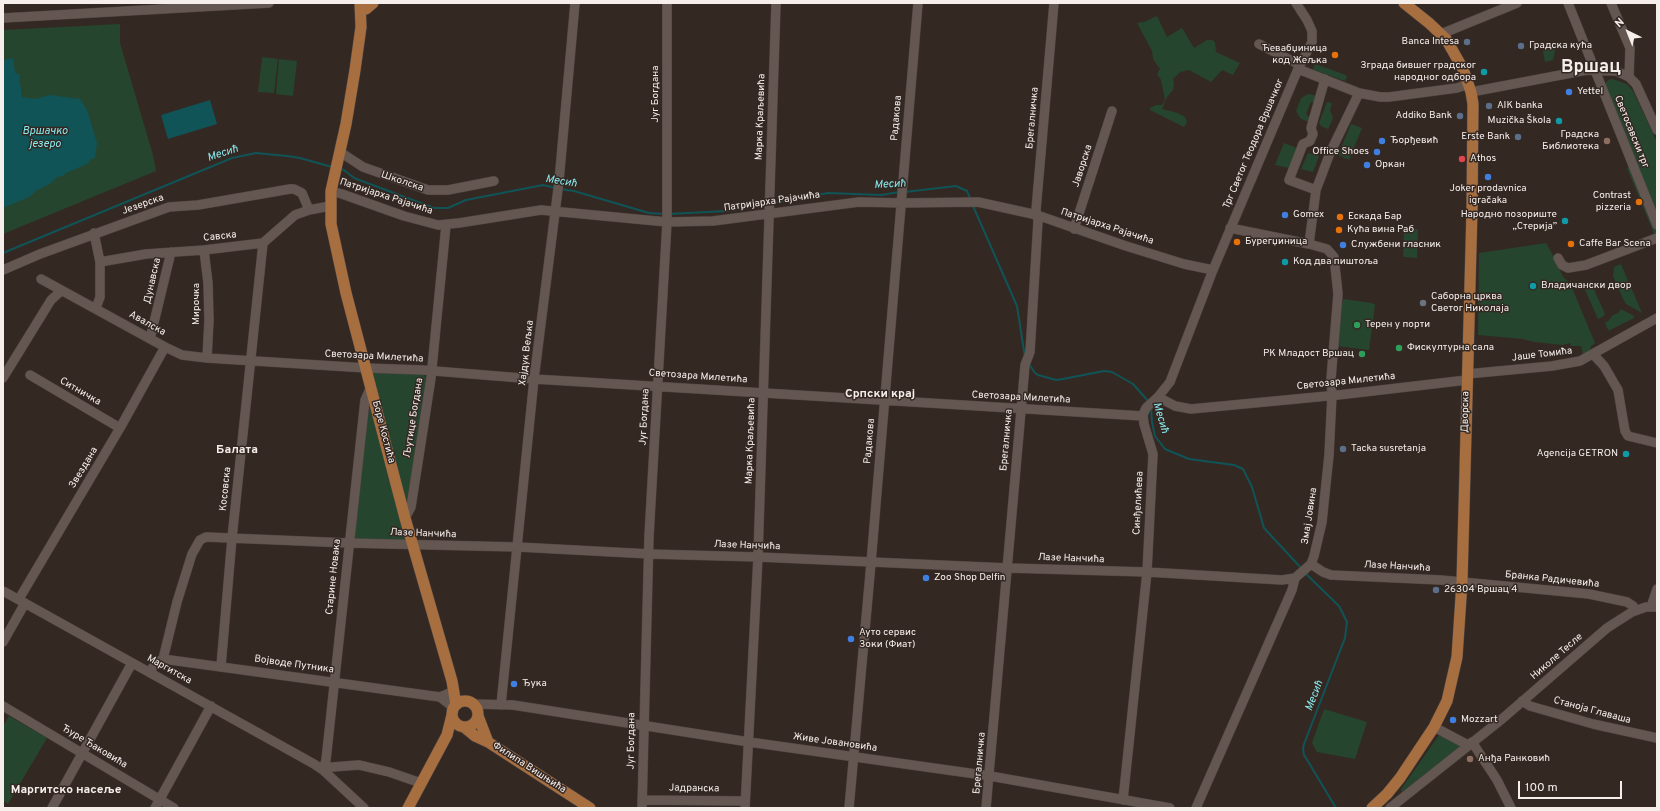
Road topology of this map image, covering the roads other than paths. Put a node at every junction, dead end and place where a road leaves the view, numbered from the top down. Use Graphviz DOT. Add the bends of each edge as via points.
graph roads {
  1 [pos="269,3"];
  2 [pos="575,3"];
  3 [pos="667,3"];
  4 [pos="776,3"];
  5 [pos="918,3"];
  6 [pos="1054,3"];
  7 [pos="1296,3"];
  8 [pos="1404,3"];
  9 [pos="1518,3"];
  10 [pos="1568,3"];
  11 [pos="1611,3"];
  12 [pos="367,4"];
  13 [pos="206,5"];
  14 [pos="3,18"];
  15 [pos="1441,34"];
  16 [pos="1259,44"];
  17 [pos="1299,67"];
  18 [pos="1594,69"];
  19 [pos="1629,77"];
  20 [pos="1325,79"];
  21 [pos="1470,88"];
  22 [pos="1359,93"];
  23 [pos="1112,111"];
  24 [pos="1657,130"];
  25 [pos="339,155"];
  26 [pos="494,181"];
  27 [pos="1316,190"];
  28 [pos="331,191"];
  29 [pos="902,200"];
  30 [pos="770,205"];
  31 [pos="330,206"];
  32 [pos="309,210"];
  33 [pos="555,210"];
  34 [pos="1037,215"];
  35 [pos="667,220"];
  36 [pos="446,225"];
  37 [pos="1657,225"];
  38 [pos="1074,228"];
  39 [pos="1230,228"];
  40 [pos="94,233"];
  41 [pos="1657,238"];
  42 [pos="263,243"];
  43 [pos="1309,244"];
  44 [pos="204,250"];
  45 [pos="171,252"];
  46 [pos="1558,258"];
  47 [pos="100,262"];
  48 [pos="3,270"];
  49 [pos="1213,270"];
  50 [pos="41,279"];
  51 [pos="61,291"];
  52 [pos="96,308"];
  53 [pos="1657,318"];
  54 [pos="150,339"];
  55 [pos="165,347"];
  56 [pos="1593,354"];
  57 [pos="206,358"];
  58 [pos="251,361"];
  59 [pos="366,368"];
  60 [pos="432,371"];
  61 [pos="30,376"];
  62 [pos="1467,377"];
  63 [pos="3,378"];
  64 [pos="534,379"];
  65 [pos="658,385"];
  66 [pos="371,387"];
  67 [pos="763,393"];
  68 [pos="1332,395"];
  69 [pos="1156,399"];
  70 [pos="884,400"];
  71 [pos="1021,409"];
  72 [pos="1145,412"];
  73 [pos="120,428"];
  74 [pos="1657,443"];
  75 [pos="405,518"];
  76 [pos="232,538"];
  77 [pos="348,543"];
  78 [pos="414,544"];
  79 [pos="518,547"];
  80 [pos="650,554"];
  81 [pos="758,557"];
  82 [pos="871,563"];
  83 [pos="1309,566"];
  84 [pos="1008,568"];
  85 [pos="1147,572"];
  86 [pos="1297,577"];
  87 [pos="1462,582"];
  88 [pos="1657,589"];
  89 [pos="3,590"];
  90 [pos="22,601"];
  91 [pos="1654,607"];
  92 [pos="1636,610"];
  93 [pos="3,642"];
  94 [pos="163,659"];
  95 [pos="132,663"];
  96 [pos="221,666"];
  97 [pos="150,671"];
  98 [pos="334,682"];
  99 [pos="453,687"];
  100 [pos="440,697"];
  101 [pos="1522,701"];
  102 [pos="499,705"];
  103 [pos="3,706"];
  104 [pos="211,706"];
  105 [pos="474,709"];
  106 [pos="454,710"];
  107 [pos="643,725"];
  108 [pos="463,726"];
  109 [pos="1434,727"];
  110 [pos="447,735"];
  111 [pos="1657,738"];
  112 [pos="488,742"];
  113 [pos="749,742"];
  114 [pos="1470,744"];
  115 [pos="82,752"];
  116 [pos="853,756"];
  117 [pos="323,770"];
  118 [pos="990,776"];
  119 [pos="421,783"];
  120 [pos="1387,794"];
  121 [pos="1403,798"];
  122 [pos="160,799"];
  123 [pos="1123,800"];
  124 [pos="642,804"];
  125 [pos="745,805"];
  126 [pos="52,808"];
  127 [pos="155,808"];
  128 [pos="174,808"];
  129 [pos="364,808"];
  130 [pos="408,808"];
  131 [pos="590,808"];
  132 [pos="849,808"];
  133 [pos="986,808"];
  134 [pos="1170,808"];
  135 [pos="1196,808"];
  136 [pos="1372,808"];
  137 [pos="1390,808"];
  138 [pos="1511,808"];
  1 -- 13 [label="street"];
  2 -- 33 [label="street, Хајдук Вељка"];
  3 -- 35 [label="street, Југ Богдана"];
  4 -- 30 [label="street, Марка Краљевића"];
  5 -- 29 [label="street, Радакова"];
  6 -- 34 [label="street, Брегалничка"];
  7 -- 17 [label="street, Трг Светог Теодора Вршачког" via="1312,31 1312,42"];
  8 -- 15 [label="main road, Дворска"];
  9 -- 15 [label="street"];
  10 -- 18 [label="street, Светосавски трг"];
  11 -- 19 [label="street" via="1630,48"];
  12 -- 25 [label="main road"];
  13 -- 14 [label="street"];
  15 -- 21 [label="main road, Дворска" via="1456,55"];
  16 -- 17 [label="street"];
  17 -- 20 [label="street"];
  17 -- 39 [label="street, Трг Светог Теодора Вршачког"];
  18 -- 19 [label="street" via="1616,71"];
  18 -- 21 [label="street"];
  18 -- 37 [label="street, Светосавски трг"];
  19 -- 24 [label="street" via="1636,84"];
  20 -- 22 [label="street"];
  20 -- 27 [label="street" via="1311,128 1313,134 1310,141 1303,144 1289,180"];
  21 -- 22 [label="street" via="1389,97"];
  21 -- 62 [label="main road, Дворска" via="1473,104"];
  22 -- 27 [label="street" via="1330,153"];
  23 -- 38 [label="street, Јаворска"];
  25 -- 26 [label="street, Школска" via="363,167 428,190 448,190"];
  25 -- 28 [label="main road, Боре Костића"];
  27 -- 43 [label="street"];
  28 -- 31 [label="main road, Боре Костића"];
  28 -- 36 [label="street, Патријарха Рајачића" via="404,216"];
  29 -- 30 [label="street, Патријарха Рајачића"];
  29 -- 34 [label="street, Патријарха Рајачића" via="978,202"];
  29 -- 70 [label="street, Радакова"];
  30 -- 35 [label="street, Патријарха Рајачића" via="713,221"];
  30 -- 67 [label="street, Марка Краљевића"];
  31 -- 32 [label="street"];
  31 -- 59 [label="main road, Боре Костића" via="336,251"];
  32 -- 40 [label="street, Језерска" via="302,193 290,189 198,205 169,207"];
  32 -- 42 [label="street" via="295,215"];
  33 -- 35 [label="street, Патријарха Рајачића"];
  33 -- 36 [label="street, Патријарха Рајачића" via="510,214"];
  33 -- 64 [label="street, Хајдук Вељка"];
  34 -- 38 [label="street, Патријарха Рајачића"];
  34 -- 71 [label="street, Брегалничка" via="1030,352 1025,365"];
  35 -- 65 [label="street, Југ Богдана"];
  36 -- 60 [label="street, Љутице Богдана"];
  38 -- 49 [label="street, Патријарха Рајачића" via="1177,262"];
  39 -- 43 [label="street"];
  39 -- 49 [label="street"];
  40 -- 47 [label="street"];
  40 -- 48 [label="street, Језерска"];
  41 -- 46 [label="street" via="1586,265 1568,268 1562,265"];
  42 -- 44 [label="street, Савска"];
  42 -- 58 [label="street, Косовска"];
  43 -- 68 [label="street, Змај Јовина" via="1328,249 1334,256 1338,294"];
  44 -- 45 [label="street, Савска"];
  44 -- 57 [label="street, Мирочка" via="209,320"];
  45 -- 47 [label="street, Савска"];
  45 -- 54 [label="street, Дунавска"];
  47 -- 52 [label="street" via="100,297"];
  49 -- 69 [label="street" via="1173,374 1167,387"];
  50 -- 51 [label="street, Авалска"];
  51 -- 52 [label="street, Авалска"];
  51 -- 63 [label="street" via="51,300"];
  52 -- 54 [label="street, Авалска"];
  53 -- 56 [label="street, Јаше Томића"];
  54 -- 55 [label="street, Авалска"];
  55 -- 57 [label="street, Авалска" via="182,355"];
  55 -- 73 [label="street, Звездана"];
  56 -- 62 [label="street, Јаше Томића" via="1580,361 1566,364"];
  56 -- 74 [label="street" via="1608,372 1618,390 1628,436"];
  57 -- 58 [label="street, Авалска"];
  58 -- 59 [label="street, Светозара Милетића"];
  58 -- 76 [label="street, Косовска"];
  59 -- 60 [label="street, Светозара Милетића"];
  59 -- 66 [label="main road, Боре Костића"];
  60 -- 64 [label="street, Светозара Милетића"];
  60 -- 75 [label="street, Љутице Богдана" via="411,507"];
  61 -- 73 [label="street, Ситничка"];
  62 -- 68 [label="street, Светозара Милетића"];
  62 -- 87 [label="main road, Дворска"];
  64 -- 65 [label="street, Светозара Милетића"];
  64 -- 79 [label="street, Хајдук Вељка"];
  65 -- 67 [label="street, Светозара Милетића"];
  65 -- 80 [label="street, Југ Богдана"];
  66 -- 75 [label="main road, Боре Костића"];
  66 -- 77 [label="street, Старине Новака" via="364,400"];
  67 -- 70 [label="street, Светозара Милетића"];
  67 -- 81 [label="street, Марка Краљевића"];
  68 -- 69 [label="street, Светозара Милетића" via="1191,409"];
  68 -- 83 [label="street, Змај Јовина" via="1322,522"];
  69 -- 72 [label="street"];
  70 -- 71 [label="street, Светозара Милетића"];
  70 -- 82 [label="street, Радакова"];
  71 -- 72 [label="street, Светозара Милетића"];
  71 -- 84 [label="street, Брегалничка"];
  72 -- 85 [label="street, Синђелићева" via="1144,424 1153,454"];
  73 -- 90 [label="street, Звездана"];
  75 -- 78 [label="main road, Боре Костића"];
  76 -- 77 [label="street, Лазе Нанчића"];
  76 -- 94 [label="street, Лазе Нанчића" via="206,537 200,540 192,554"];
  76 -- 96 [label="street, Косовска"];
  77 -- 78 [label="street, Лазе Нанчића"];
  77 -- 98 [label="street, Старине Новака"];
  78 -- 79 [label="street, Лазе Нанчића"];
  78 -- 99 [label="main road, Боре Костића"];
  79 -- 80 [label="street, Лазе Нанчића"];
  79 -- 102 [label="street, Хајдук Вељка"];
  80 -- 81 [label="street, Лазе Нанчића"];
  80 -- 107 [label="street, Југ Богдана"];
  81 -- 82 [label="street, Лазе Нанчића"];
  81 -- 113 [label="street, Марка Краљевића"];
  82 -- 84 [label="street, Лазе Нанчића"];
  82 -- 116 [label="street, Радакова"];
  83 -- 86 [label="street"];
  83 -- 87 [label="street, Лазе Нанчића" via="1331,575"];
  84 -- 85 [label="street, Лазе Нанчића"];
  84 -- 118 [label="street, Брегалничка"];
  85 -- 86 [label="street, Лазе Нанчића" via="1282,580"];
  85 -- 123 [label="street, Синђелићева"];
  86 -- 135 [label="street"];
  87 -- 92 [label="street, Бранка Радичевића" via="1601,596 1627,602"];
  87 -- 109 [label="main road, Дворска" via="1454,675 1447,702"];
  88 -- 91 [label="street, Николе Тесле"];
  89 -- 90 [label="street, Маргитска"];
  90 -- 93 [label="street, Звездана"];
  90 -- 95 [label="street, Маргитска"];
  91 -- 92 [label="street, Николе Тесле"];
  92 -- 101 [label="street, Николе Тесле" via="1607,628"];
  94 -- 96 [label="street, Војводе Путника"];
  94 -- 97 [label="street"];
  95 -- 97 [label="street, Маргитска"];
  95 -- 115 [label="street"];
  96 -- 98 [label="street, Војводе Путника"];
  97 -- 104 [label="street, Маргитска"];
  98 -- 100 [label="street, Војводе Путника"];
  98 -- 117 [label="street, Старине Новака"];
  99 -- 100 [label="street"];
  99 -- 105 [label="main road, Боре Костића"];
  99 -- 106 [label="main road, Боре Костића"];
  100 -- 106 [label="street"];
  101 -- 111 [label="street, Станоја Главаша" via="1530,706 1593,724"];
  101 -- 114 [label="street, Николе Тесле"];
  102 -- 105 [label="street, Живе Јовановића"];
  102 -- 107 [label="street, Живе Јовановића"];
  103 -- 115 [label="street, Ђуре Ђаковића"];
  104 -- 117 [label="street, Маргитска"];
  104 -- 122 [label="street"];
  105 -- 106 [label="main road" via="462,702"];
  105 -- 108 [label="main road" via="474,723"];
  105 -- 112 [label="main road, Филипа Вишњића"];
  106 -- 108 [label="main road" via="455,722"];
  106 -- 110 [label="main road"];
  107 -- 113 [label="street, Живе Јовановића"];
  107 -- 124 [label="street, Југ Богдана"];
  108 -- 110 [label="main road"];
  108 -- 112 [label="main road, Филипа Вишњића"];
  109 -- 114 [label="street"];
  109 -- 120 [label="main road, Дворска"];
  110 -- 119 [label="main road"];
  112 -- 131 [label="main road, Филипа Вишњића"];
  113 -- 116 [label="street, Живе Јовановића"];
  113 -- 125 [label="street, Марка Краљевића"];
  114 -- 121 [label="street, Николе Тесле"];
  114 -- 138 [label="street" via="1497,780"];
  115 -- 122 [label="street, Ђуре Ђаковића"];
  115 -- 126 [label="street"];
  116 -- 118 [label="street, Живе Јовановића"];
  116 -- 132 [label="street, Радакова"];
  117 -- 119 [label="street" via="359,765"];
  117 -- 129 [label="street, Маргитска"];
  118 -- 123 [label="street, Живе Јовановића"];
  118 -- 133 [label="street, Брегалничка"];
  119 -- 130 [label="main road"];
  120 -- 121 [label="street"];
  120 -- 136 [label="main road, Дворска"];
  121 -- 137 [label="street, Николе Тесле"];
  122 -- 127 [label="street"];
  122 -- 128 [label="street, Ђуре Ђаковића"];
  123 -- 134 [label="street, Живе Јовановића"];
  124 -- 125 [label="street, Јадранска"];
}
